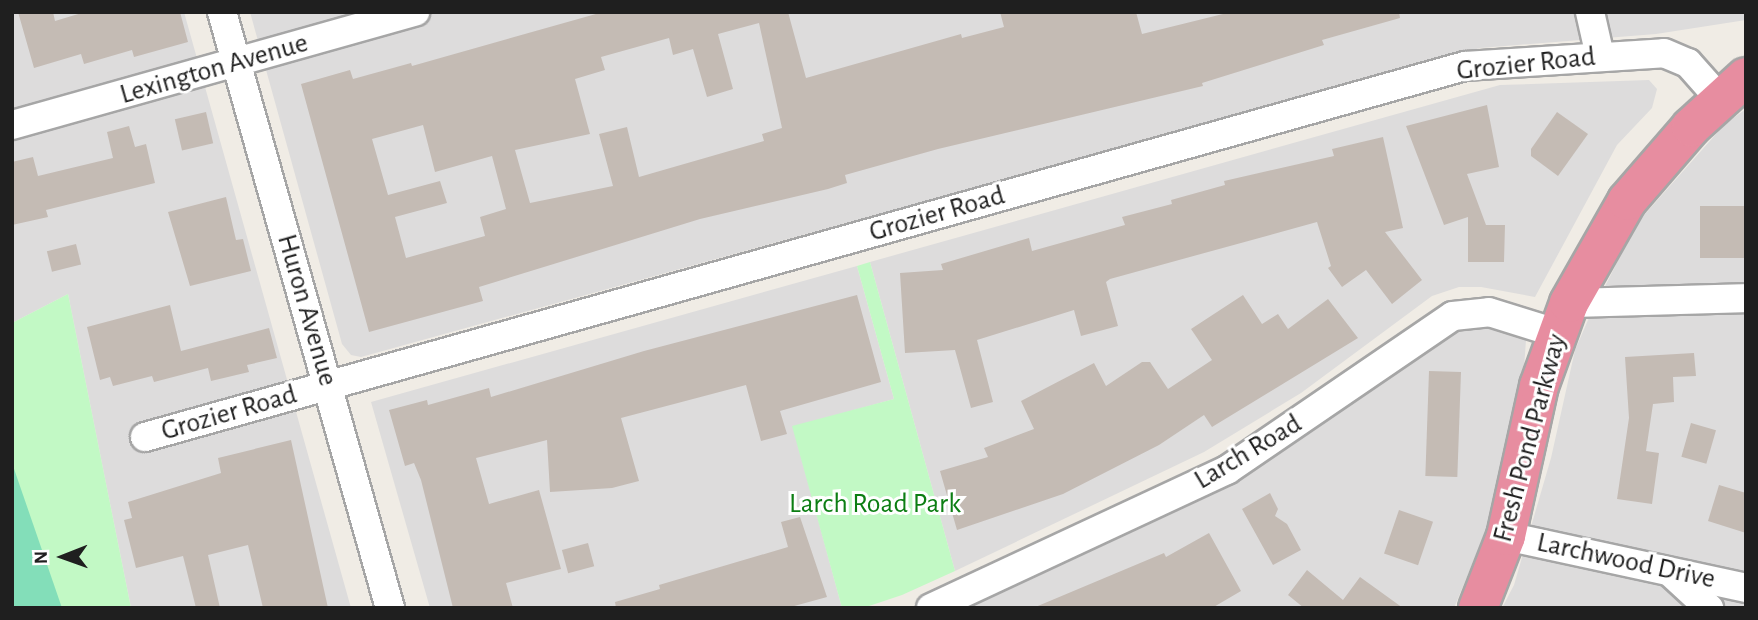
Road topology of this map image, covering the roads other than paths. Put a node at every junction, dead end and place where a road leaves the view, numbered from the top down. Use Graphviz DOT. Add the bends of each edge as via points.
graph roads {
  1 [pos="222,12"];
  2 [pos="415,12"];
  3 [pos="1590,12"];
  4 [pos="1600,56"];
  5 [pos="236,62"];
  6 [pos="1733,88"];
  7 [pos="12,125"];
  8 [pos="1746,298"];
  9 [pos="1562,318"];
  10 [pos="327,385"];
  11 [pos="145,438"];
  12 [pos="1506,536"];
  13 [pos="1666,570"];
  14 [pos="1746,588"];
  15 [pos="390,608"];
  16 [pos="931,608"];
  17 [pos="1478,608"];
  18 [pos="1709,608"];
  1 -- 5 [label="street, Huron Avenue"];
  2 -- 5 [label="street, Lexington Avenue"];
  3 -- 4 [label="street"];
  4 -- 6 [label="street, Grozier Road" via="1673,55"];
  4 -- 10 [label="street, Grozier Road" via="1465,66"];
  5 -- 7 [label="street, Lexington Avenue"];
  5 -- 10 [label="street, Huron Avenue"];
  6 -- 9 [label="highway, Fresh Pond Parkway" via="1627,201"];
  8 -- 9 [label="street, Larch Road"];
  9 -- 12 [label="highway, Fresh Pond Parkway" via="1539,386"];
  9 -- 16 [label="street, Larch Road" via="1489,312 1453,316 1227,470"];
  10 -- 11 [label="street, Grozier Road"];
  10 -- 15 [label="street, Huron Avenue"];
  12 -- 13 [label="street, Larchwood Drive"];
  12 -- 17 [label="highway, Fresh Pond Parkway"];
  13 -- 14 [label="street, Larchwood Drive"];
  13 -- 18 [label="street"];
}
